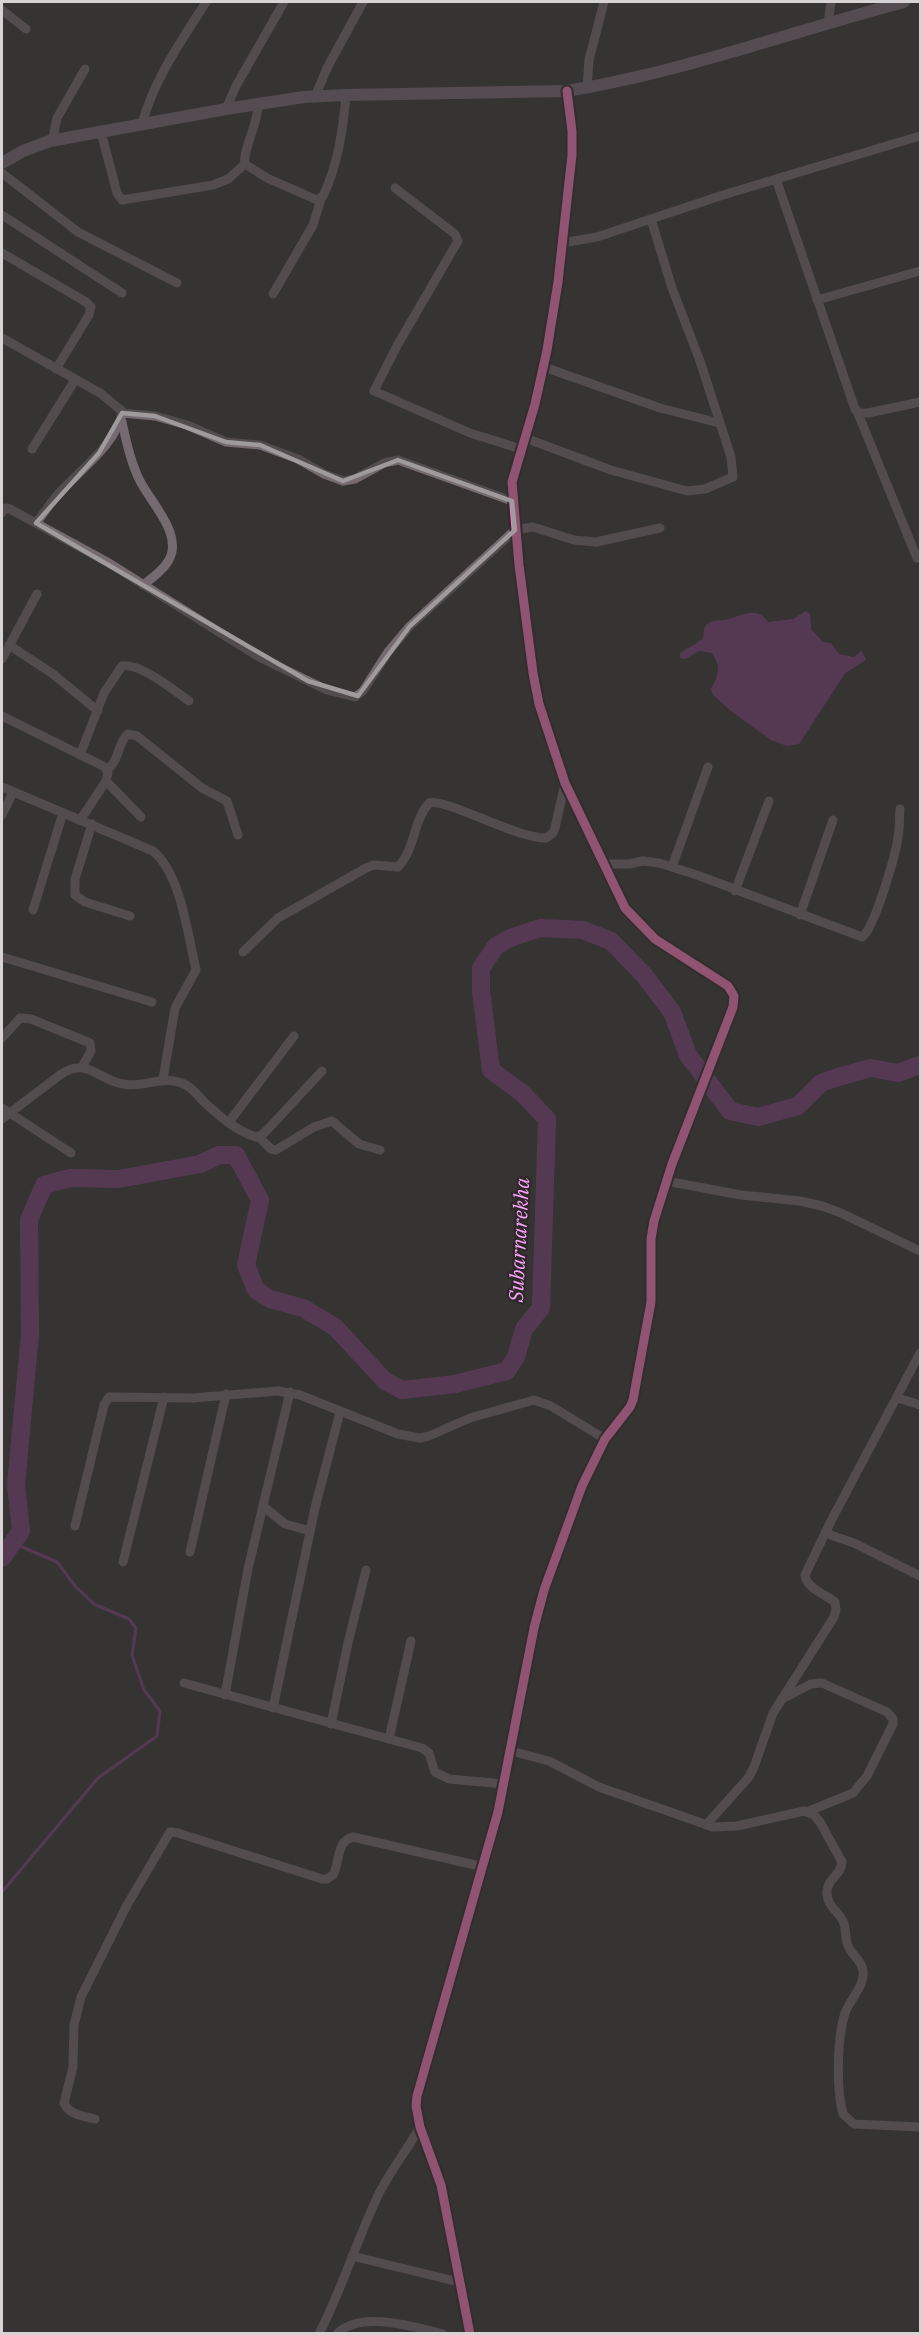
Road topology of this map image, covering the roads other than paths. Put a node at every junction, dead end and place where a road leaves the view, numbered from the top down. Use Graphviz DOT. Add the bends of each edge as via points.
graph roads {
  1 [pos="206,2"];
  2 [pos="284,2"];
  3 [pos="363,2"];
  4 [pos="604,2"];
  5 [pos="831,2"];
  6 [pos="904,2"];
  7 [pos="2,10"];
  8 [pos="828,23"];
  9 [pos="26,29"];
  10 [pos="85,69"];
  11 [pos="587,88"];
  12 [pos="567,92"];
  13 [pos="346,95"];
  14 [pos="315,97"];
  15 [pos="258,104"];
  16 [pos="226,109"];
  17 [pos="142,124"];
  18 [pos="101,132"];
  19 [pos="921,136"];
  20 [pos="52,141"];
  21 [pos="2,163"];
  22 [pos="245,164"];
  23 [pos="2,173"];
  24 [pos="776,179"];
  25 [pos="395,188"];
  26 [pos="321,199"];
  27 [pos="2,215"];
  28 [pos="651,219"];
  29 [pos="562,243"];
  30 [pos="2,253"];
  31 [pos="921,271"];
  32 [pos="177,283"];
  33 [pos="122,293"];
  34 [pos="273,294"];
  35 [pos="816,300"];
  36 [pos="2,338"];
  37 [pos="544,367"];
  38 [pos="56,369"];
  39 [pos="75,380"];
  40 [pos="921,402"];
  41 [pos="857,411"];
  42 [pos="122,416"];
  43 [pos="719,423"];
  44 [pos="525,438"];
  45 [pos="32,449"];
  46 [pos="521,449"];
  47 [pos="512,501"];
  48 [pos="2,513"];
  49 [pos="36,523"];
  50 [pos="660,528"];
  51 [pos="515,530"];
  52 [pos="917,558"];
  53 [pos="143,585"];
  54 [pos="37,594"];
  55 [pos="9,645"];
  56 [pos="2,658"];
  57 [pos="189,701"];
  58 [pos="98,711"];
  59 [pos="2,716"];
  60 [pos="80,754"];
  61 [pos="708,767"];
  62 [pos="107,770"];
  63 [pos="106,781"];
  64 [pos="565,783"];
  65 [pos="2,787"];
  66 [pos="13,792"];
  67 [pos="769,801"];
  68 [pos="900,809"];
  69 [pos="63,813"];
  70 [pos="2,815"];
  71 [pos="141,817"];
  72 [pos="81,819"];
  73 [pos="833,820"];
  74 [pos="92,824"];
  75 [pos="238,835"];
  76 [pos="604,864"];
  77 [pos="672,867"];
  78 [pos="735,891"];
  79 [pos="33,910"];
  80 [pos="800,915"];
  81 [pos="129,916"];
  82 [pos="243,952"];
  83 [pos="2,957"];
  84 [pos="152,1002"];
  85 [pos="294,1036"];
  86 [pos="2,1038"];
  87 [pos="82,1067"];
  88 [pos="322,1071"];
  89 [pos="163,1079"];
  90 [pos="6,1110"];
  91 [pos="2,1119"];
  92 [pos="229,1122"];
  93 [pos="259,1137"];
  94 [pos="380,1150"];
  95 [pos="71,1153"];
  96 [pos="666,1181"];
  97 [pos="921,1251"];
  98 [pos="921,1353"];
  99 [pos="290,1392"];
  100 [pos="226,1395"];
  101 [pos="164,1397"];
  102 [pos="898,1398"];
  103 [pos="921,1405"];
  104 [pos="340,1412"];
  105 [pos="605,1439"];
  106 [pos="263,1506"];
  107 [pos="75,1526"];
  108 [pos="310,1531"];
  109 [pos="825,1533"];
  110 [pos="190,1552"];
  111 [pos="123,1562"];
  112 [pos="366,1570"];
  113 [pos="921,1576"];
  114 [pos="411,1641"];
  115 [pos="184,1683"];
  116 [pos="225,1695"];
  117 [pos="782,1699"];
  118 [pos="273,1708"];
  119 [pos="331,1724"];
  120 [pos="389,1739"];
  121 [pos="511,1751"];
  122 [pos="504,1784"];
  123 [pos="809,1811"];
  124 [pos="706,1825"];
  125 [pos="484,1867"];
  126 [pos="95,2119"];
  127 [pos="420,2127"];
  128 [pos="921,2127"];
  129 [pos="352,2256"];
  130 [pos="459,2282"];
  131 [pos="319,2334"];
  132 [pos="337,2334"];
  133 [pos="443,2334"];
  134 [pos="470,2334"];
  1 -- 17 [label="street" via="161,76"];
  2 -- 16 [label="street"];
  3 -- 14 [label="street"];
  4 -- 11 [label="street" via="589,60"];
  5 -- 8 [label="street"];
  6 -- 8 [label="street"];
  7 -- 9 [label="street"];
  8 -- 11 [label="street" via="729,54"];
  10 -- 20 [label="street" via="57,118"];
  11 -- 12 [label="street"];
  12 -- 13 [label="street"];
  12 -- 29 [label="street" via="572,154"];
  13 -- 14 [label="street"];
  13 -- 26 [label="street" via="341,138"];
  14 -- 15 [label="street"];
  15 -- 16 [label="street"];
  15 -- 22 [label="street"];
  16 -- 17 [label="street"];
  17 -- 18 [label="street"];
  18 -- 20 [label="street"];
  18 -- 22 [label="street" via="122,200 213,185 228,179"];
  19 -- 24 [label="street"];
  20 -- 21 [label="street"];
  22 -- 26 [label="street" via="302,195"];
  23 -- 32 [label="street" via="78,232"];
  24 -- 28 [label="street"];
  24 -- 35 [label="street"];
  25 -- 46 [label="street" via="455,234 458,241 374,391 470,433"];
  26 -- 34 [label="street" via="313,225"];
  27 -- 33 [label="street"];
  28 -- 29 [label="street" via="597,237"];
  28 -- 43 [label="street"];
  29 -- 37 [label="street"];
  30 -- 38 [label="street" via="91,307"];
  31 -- 35 [label="street"];
  35 -- 41 [label="street"];
  36 -- 38 [label="street"];
  37 -- 43 [label="street" via="660,408"];
  37 -- 44 [label="street"];
  38 -- 39 [label="street"];
  39 -- 42 [label="street" via="121,409"];
  39 -- 45 [label="street"];
  40 -- 41 [label="street" via="886,411"];
  41 -- 52 [label="street"];
  42 -- 47 [label="street" via="155,416 226,442 260,446 298,459 343,482 398,460"];
  42 -- 49 [label="street" via="99,453 58,494"];
  42 -- 53 [label="street" via="138,476 171,537 171,558"];
  43 -- 44 [label="street" via="734,477 693,492 625,474"];
  44 -- 46 [label="street"];
  46 -- 47 [label="street" via="512,482"];
  47 -- 51 [label="street"];
  48 -- 49 [label="street" via="8,508"];
  49 -- 53 [label="street"];
  50 -- 51 [label="street" via="596,542 574,540 533,527"];
  51 -- 53 [label="street" via="410,626 355,697 308,681 259,657"];
  51 -- 64 [label="street" via="539,704"];
  54 -- 55 [label="street"];
  55 -- 56 [label="street"];
  55 -- 58 [label="street"];
  57 -- 58 [label="street" via="148,673 125,664 118,668"];
  58 -- 60 [label="street"];
  59 -- 60 [label="street"];
  60 -- 62 [label="street"];
  61 -- 77 [label="street"];
  62 -- 63 [label="street"];
  62 -- 75 [label="street" via="117,760 124,737 137,736 202,788 227,801"];
  63 -- 71 [label="street"];
  63 -- 72 [label="street"];
  64 -- 76 [label="street"];
  64 -- 82 [label="street" via="555,828 546,838 502,828 441,803 429,803 400,866 366,868 278,918"];
  65 -- 66 [label="street"];
  66 -- 69 [label="street"];
  66 -- 70 [label="street"];
  67 -- 78 [label="street"];
  68 -- 80 [label="street" via="893,859 864,936 854,936"];
  69 -- 72 [label="street"];
  69 -- 79 [label="street"];
  72 -- 74 [label="street"];
  73 -- 80 [label="street"];
  74 -- 81 [label="street" via="75,879 75,895"];
  74 -- 89 [label="street" via="158,854 182,910 196,970 175,1008"];
  76 -- 77 [label="street" via="642,861"];
  76 -- 96 [label="street" via="632,916 655,939 728,987 734,996"];
  77 -- 78 [label="street"];
  78 -- 80 [label="street"];
  83 -- 84 [label="street"];
  85 -- 92 [label="street"];
  86 -- 87 [label="street" via="20,1018 31,1019 90,1043 91,1051"];
  87 -- 89 [label="street" via="127,1085"];
  87 -- 90 [label="street" via="70,1068"];
  88 -- 93 [label="street"];
  89 -- 92 [label="street" via="191,1088"];
  90 -- 91 [label="street"];
  90 -- 95 [label="street"];
  92 -- 93 [label="street"];
  93 -- 94 [label="street" via="276,1150 332,1121 364,1147"];
  96 -- 97 [label="street" via="822,1206"];
  96 -- 105 [label="street" via="651,1239 651,1302 633,1400"];
  98 -- 102 [label="street"];
  99 -- 100 [label="street"];
  99 -- 104 [label="street"];
  99 -- 106 [label="street"];
  100 -- 101 [label="street"];
  100 -- 110 [label="street"];
  101 -- 107 [label="street" via="106,1399"];
  101 -- 111 [label="street"];
  102 -- 103 [label="street"];
  102 -- 109 [label="street"];
  104 -- 105 [label="street" via="420,1438 470,1418 534,1400"];
  104 -- 108 [label="street"];
  105 -- 121 [label="street" via="582,1486 537,1612"];
  106 -- 108 [label="street" via="279,1521"];
  106 -- 116 [label="street"];
  108 -- 118 [label="street"];
  109 -- 113 [label="street"];
  109 -- 117 [label="street" via="804,1578 832,1600 836,1610"];
  112 -- 119 [label="street"];
  114 -- 120 [label="street"];
  115 -- 116 [label="street"];
  116 -- 118 [label="street"];
  117 -- 123 [label="street" via="811,1684 822,1683 887,1712 893,1719 858,1788 848,1797"];
  117 -- 124 [label="street" via="749,1777"];
  118 -- 119 [label="street"];
  119 -- 120 [label="street"];
  120 -- 122 [label="street" via="427,1751 435,1772 442,1777"];
  121 -- 122 [label="street"];
  121 -- 124 [label="street" via="549,1761 599,1787"];
  122 -- 125 [label="street"];
  123 -- 124 [label="street" via="737,1826"];
  123 -- 128 [label="street" via="820,1822 842,1862 826,1893 864,1973 843,2022 838,2079 843,2114 854,2124"];
  125 -- 126 [label="street" via="352,1837 341,1845 333,1875 322,1879 170,1832 127,1905 75,2015 73,2067 64,2103 73,2112"];
  125 -- 127 [label="street" via="417,2096"];
  127 -- 129 [label="street" via="376,2199"];
  127 -- 130 [label="street" via="437,2170"];
  129 -- 130 [label="street"];
  129 -- 131 [label="street"];
  130 -- 134 [label="street"];
  132 -- 133 [label="street" via="345,2328 380,2320"];
}
